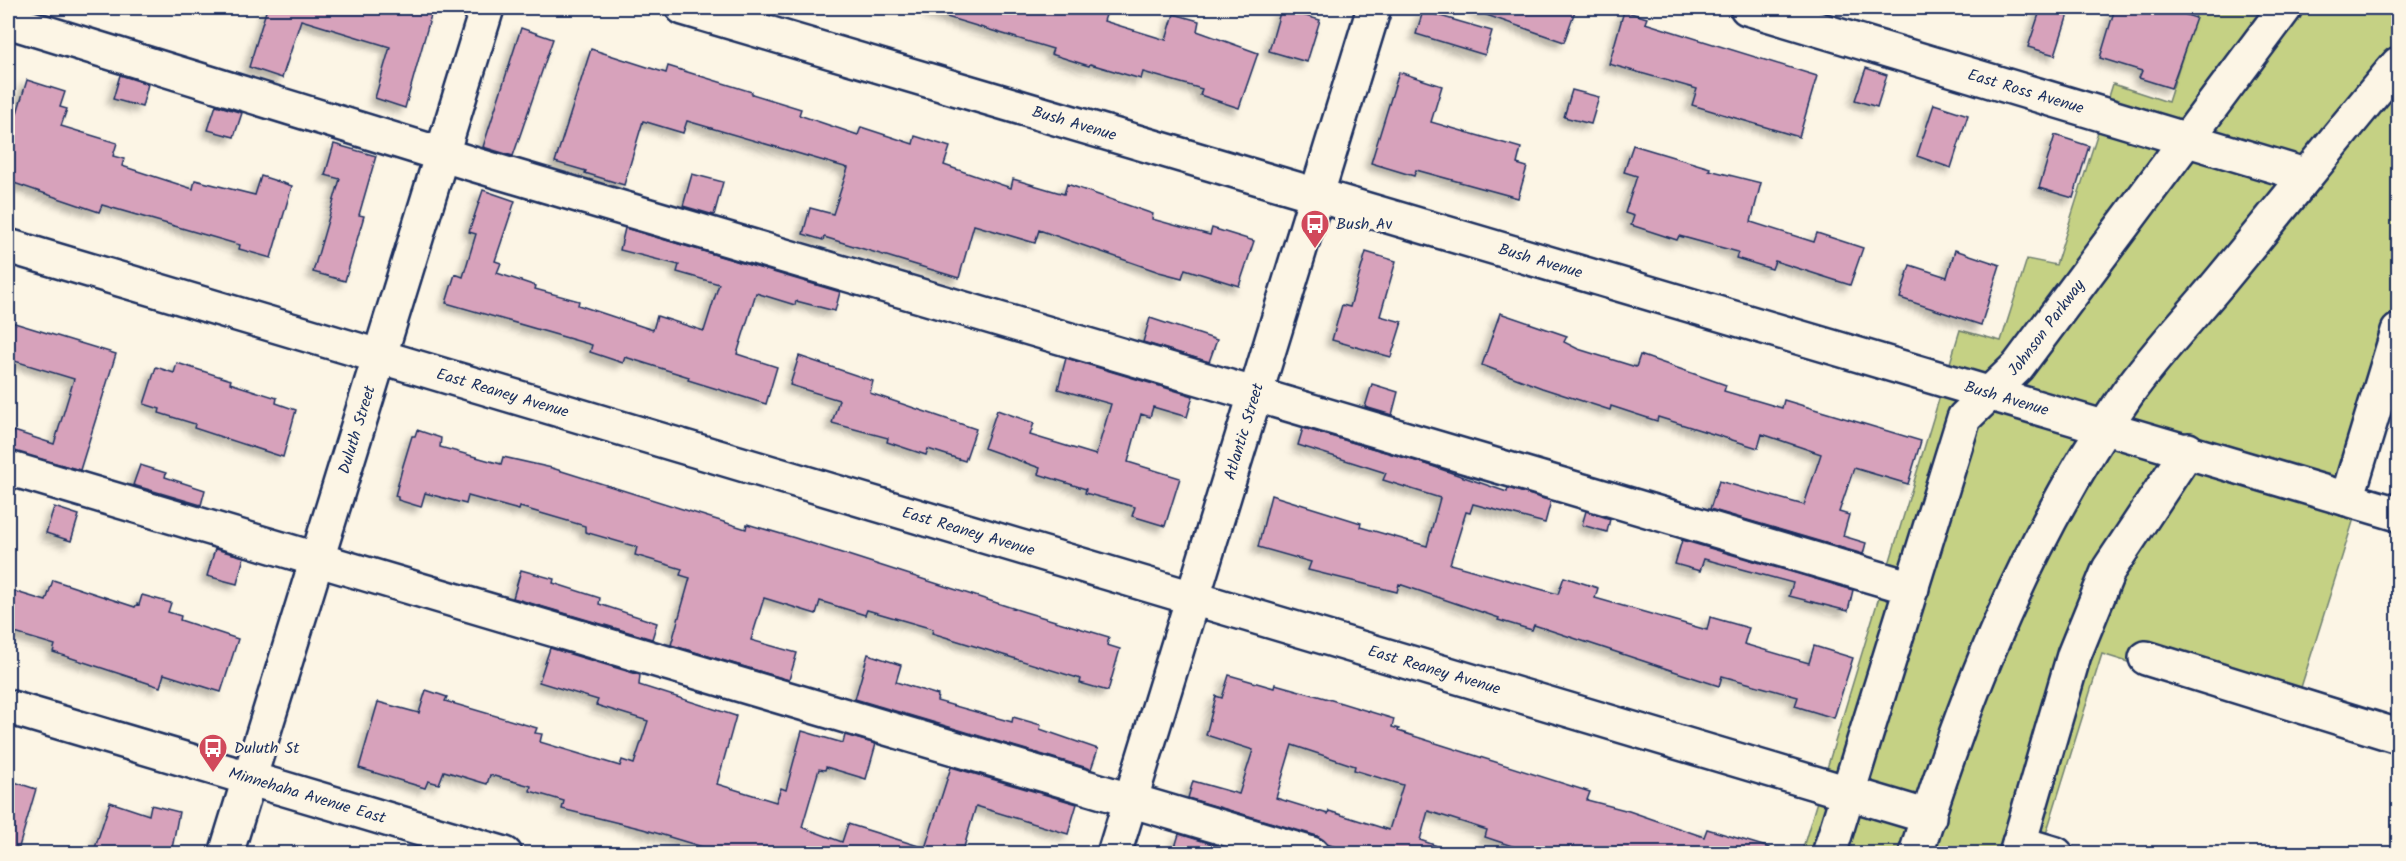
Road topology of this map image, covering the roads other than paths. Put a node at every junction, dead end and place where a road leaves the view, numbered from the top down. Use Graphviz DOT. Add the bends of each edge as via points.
graph roads {
  1 [pos="487,8"];
  2 [pos="683,8"];
  3 [pos="1374,8"];
  4 [pos="1747,8"];
  5 [pos="2285,8"];
  6 [pos="8,21"];
  7 [pos="2398,64"];
  8 [pos="2189,140"];
  9 [pos="442,154"];
  10 [pos="2305,175"];
  11 [pos="1316,196"];
  12 [pos="8,246"];
  13 [pos="2398,331"];
  14 [pos="379,357"];
  15 [pos="1991,392"];
  16 [pos="1255,394"];
  17 [pos="2107,426"];
  18 [pos="2188,450"];
  19 [pos="8,468"];
  20 [pos="2347,499"];
  21 [pos="2398,514"];
  22 [pos="316,561"];
  23 [pos="1912,588"];
  24 [pos="1192,599"];
  25 [pos="2146,658"];
  26 [pos="8,707"];
  27 [pos="2398,736"];
  28 [pos="249,778"];
  29 [pos="1848,792"];
  30 [pos="1130,800"];
  31 [pos="1929,817"];
  32 [pos="2018,848"];
  33 [pos="226,854"];
  34 [pos="505,854"];
  35 [pos="1114,854"];
  36 [pos="1312,854"];
  37 [pos="1829,854"];
  38 [pos="1916,854"];
  39 [pos="2056,854"];
  1 -- 9 [label="street, Duluth Street"];
  2 -- 11 [label="street, Bush Avenue"];
  3 -- 11 [label="street, Atlantic Street"];
  4 -- 8 [label="street, East Ross Avenue"];
  5 -- 8 [label="street, Johnson Parkway"];
  6 -- 9 [label="street"];
  7 -- 10 [label="street"];
  8 -- 10 [label="street, East Ross Avenue"];
  8 -- 15 [label="street, Johnson Parkway" via="2018,366"];
  9 -- 14 [label="street, Duluth Street"];
  9 -- 16 [label="street"];
  10 -- 17 [label="street" via="2141,376"];
  11 -- 15 [label="street, Bush Avenue"];
  11 -- 16 [label="street, Atlantic Street"];
  12 -- 14 [label="street, East Reaney Avenue"];
  13 -- 20 [label="street"];
  14 -- 22 [label="street, Duluth Street"];
  14 -- 24 [label="street, East Reaney Avenue"];
  15 -- 17 [label="street, Bush Avenue"];
  15 -- 23 [label="street, Johnson Parkway" via="1964,418"];
  16 -- 23 [label="street"];
  16 -- 24 [label="street, Atlantic Street"];
  17 -- 18 [label="street, Bush Avenue"];
  17 -- 31 [label="street" via="2053,514 1992,639 1964,708"];
  18 -- 20 [label="street, Bush Avenue"];
  18 -- 32 [label="street" via="2109,569 2074,655"];
  19 -- 22 [label="street"];
  20 -- 21 [label="street, Bush Avenue"];
  22 -- 28 [label="street, Duluth Street"];
  22 -- 30 [label="street"];
  23 -- 29 [label="street, Johnson Parkway"];
  24 -- 29 [label="street, East Reaney Avenue"];
  24 -- 30 [label="street, Atlantic Street"];
  25 -- 27 [label="street"];
  26 -- 28 [label="street, Minnehaha Avenue East"];
  28 -- 33 [label="street, Duluth Street"];
  28 -- 34 [label="street, Minnehaha Avenue East"];
  29 -- 31 [label="street, East Reaney Avenue"];
  29 -- 37 [label="street, Johnson Parkway"];
  30 -- 35 [label="street, Atlantic Street"];
  30 -- 36 [label="street"];
  31 -- 38 [label="street"];
  32 -- 39 [label="street"];
}
